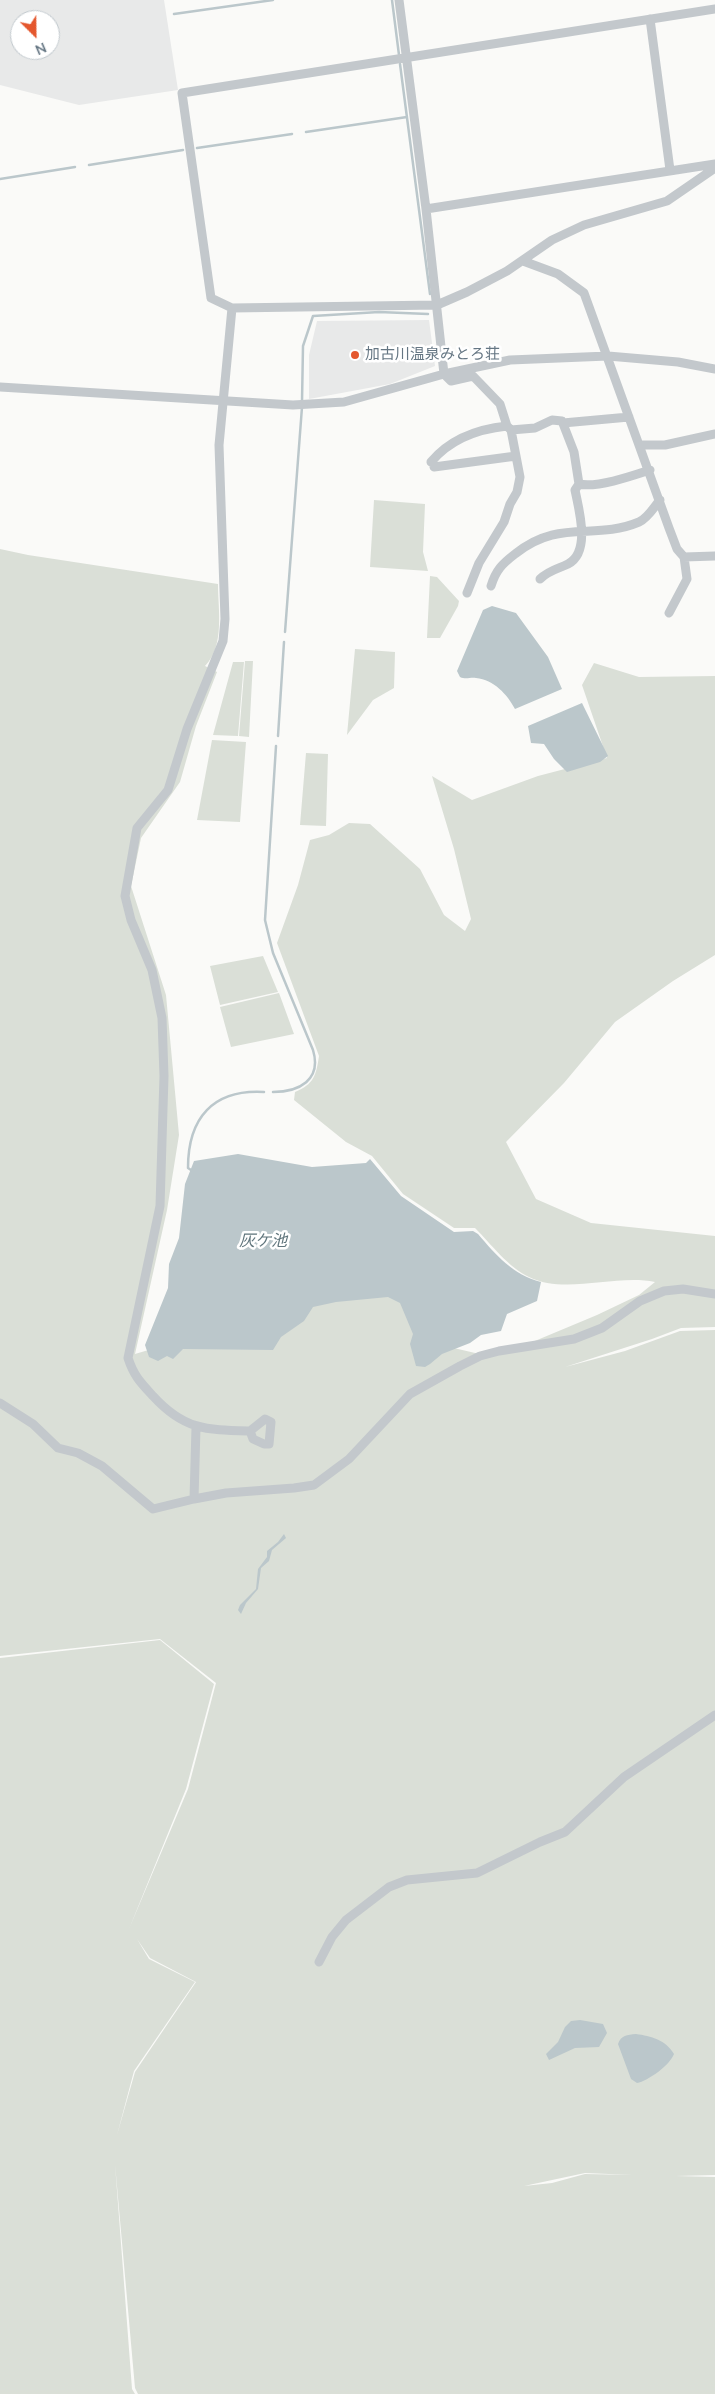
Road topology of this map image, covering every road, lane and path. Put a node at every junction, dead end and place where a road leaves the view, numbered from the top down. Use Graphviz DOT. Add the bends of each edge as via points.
graph roads {
  1 [pos="399,0"];
  2 [pos="715,9"];
  3 [pos="650,19"];
  4 [pos="406,56"];
  5 [pos="715,164"];
  6 [pos="715,168"];
  7 [pos="670,170"];
  8 [pos="426,208"];
  9 [pos="523,261"];
  10 [pos="437,305"];
  11 [pos="232,308"];
  12 [pos="608,356"];
  13 [pos="715,369"];
  14 [pos="444,374"];
  15 [pos="0,387"];
  16 [pos="223,400"];
  17 [pos="629,417"];
  18 [pos="563,423"];
  19 [pos="509,428"];
  20 [pos="715,434"];
  21 [pos="640,445"];
  22 [pos="516,456"];
  23 [pos="650,470"];
  24 [pos="579,484"];
  25 [pos="660,500"];
  26 [pos="583,530"];
  27 [pos="715,556"];
  28 [pos="684,557"];
  29 [pos="540,579"];
  30 [pos="491,586"];
  31 [pos="468,593"];
  32 [pos="669,613"];
  33 [pos="715,1294"];
  34 [pos="0,1403"];
  35 [pos="196,1427"];
  36 [pos="250,1431"];
  37 [pos="194,1499"];
  38 [pos="715,1715"];
  39 [pos="318,1962"];
  1 -- 4 [label="street"];
  2 -- 3 [label="street"];
  3 -- 4 [label="street"];
  3 -- 7 [label="street"];
  4 -- 8 [label="street"];
  4 -- 11 [label="street" via="182,93 211,298"];
  5 -- 7 [label="street"];
  6 -- 9 [label="street" via="667,201 584,225 552,240"];
  7 -- 8 [label="street"];
  8 -- 10 [label="street"];
  9 -- 10 [label="street"];
  9 -- 12 [label="street" via="558,274 584,294"];
  10 -- 11 [label="street"];
  10 -- 14 [label="street"];
  11 -- 16 [label="street"];
  12 -- 13 [label="street"];
  12 -- 14 [label="street" via="510,360"];
  12 -- 17 [label="street"];
  14 -- 16 [label="street" via="344,402 293,405"];
  14 -- 19 [label="street" via="451,381 473,376 500,404"];
  15 -- 16 [label="street"];
  16 -- 35 [label="street" via="218,445 225,619 223,641 187,729 168,790 137,828 125,896 131,920 152,970 162,1018 164,1076 160,1206 128,1358 133,1375 162,1406 178,1419"];
  17 -- 18 [label="street"];
  17 -- 21 [label="street"];
  18 -- 19 [label="street" via="552,420 535,428"];
  18 -- 24 [label="street" via="574,452"];
  19 -- 22 [label="street"];
  19 -- 22 [label="street" via="488,428 468,435 446,447 433,464"];
  20 -- 21 [label="street" via="665,445"];
  21 -- 23 [label="street"];
  22 -- 31 [label="street" via="520,477 518,492 479,564"];
  23 -- 24 [label="street" via="630,477"];
  23 -- 25 [label="street"];
  24 -- 26 [label="street" via="574,490"];
  25 -- 26 [label="street" via="641,521 610,530"];
  25 -- 28 [label="street" via="677,549"];
  26 -- 29 [label="street" via="577,554 570,563"];
  26 -- 30 [label="street" via="547,535 526,545 500,564"];
  27 -- 28 [label="street"];
  28 -- 32 [label="street" via="687,579"];
  33 -- 37 [label="street" via="683,1289 664,1291 640,1301 602,1328 574,1339 480,1356 410,1394 349,1459 314,1485"];
  34 -- 37 [label="street" via="33,1424 58,1448 78,1453 102,1466 153,1510"];
  35 -- 36 [label="street"];
  35 -- 37 [label="street"];
  38 -- 39 [label="street" via="624,1777 565,1832 477,1872 407,1880 389,1887 346,1920"];
}
